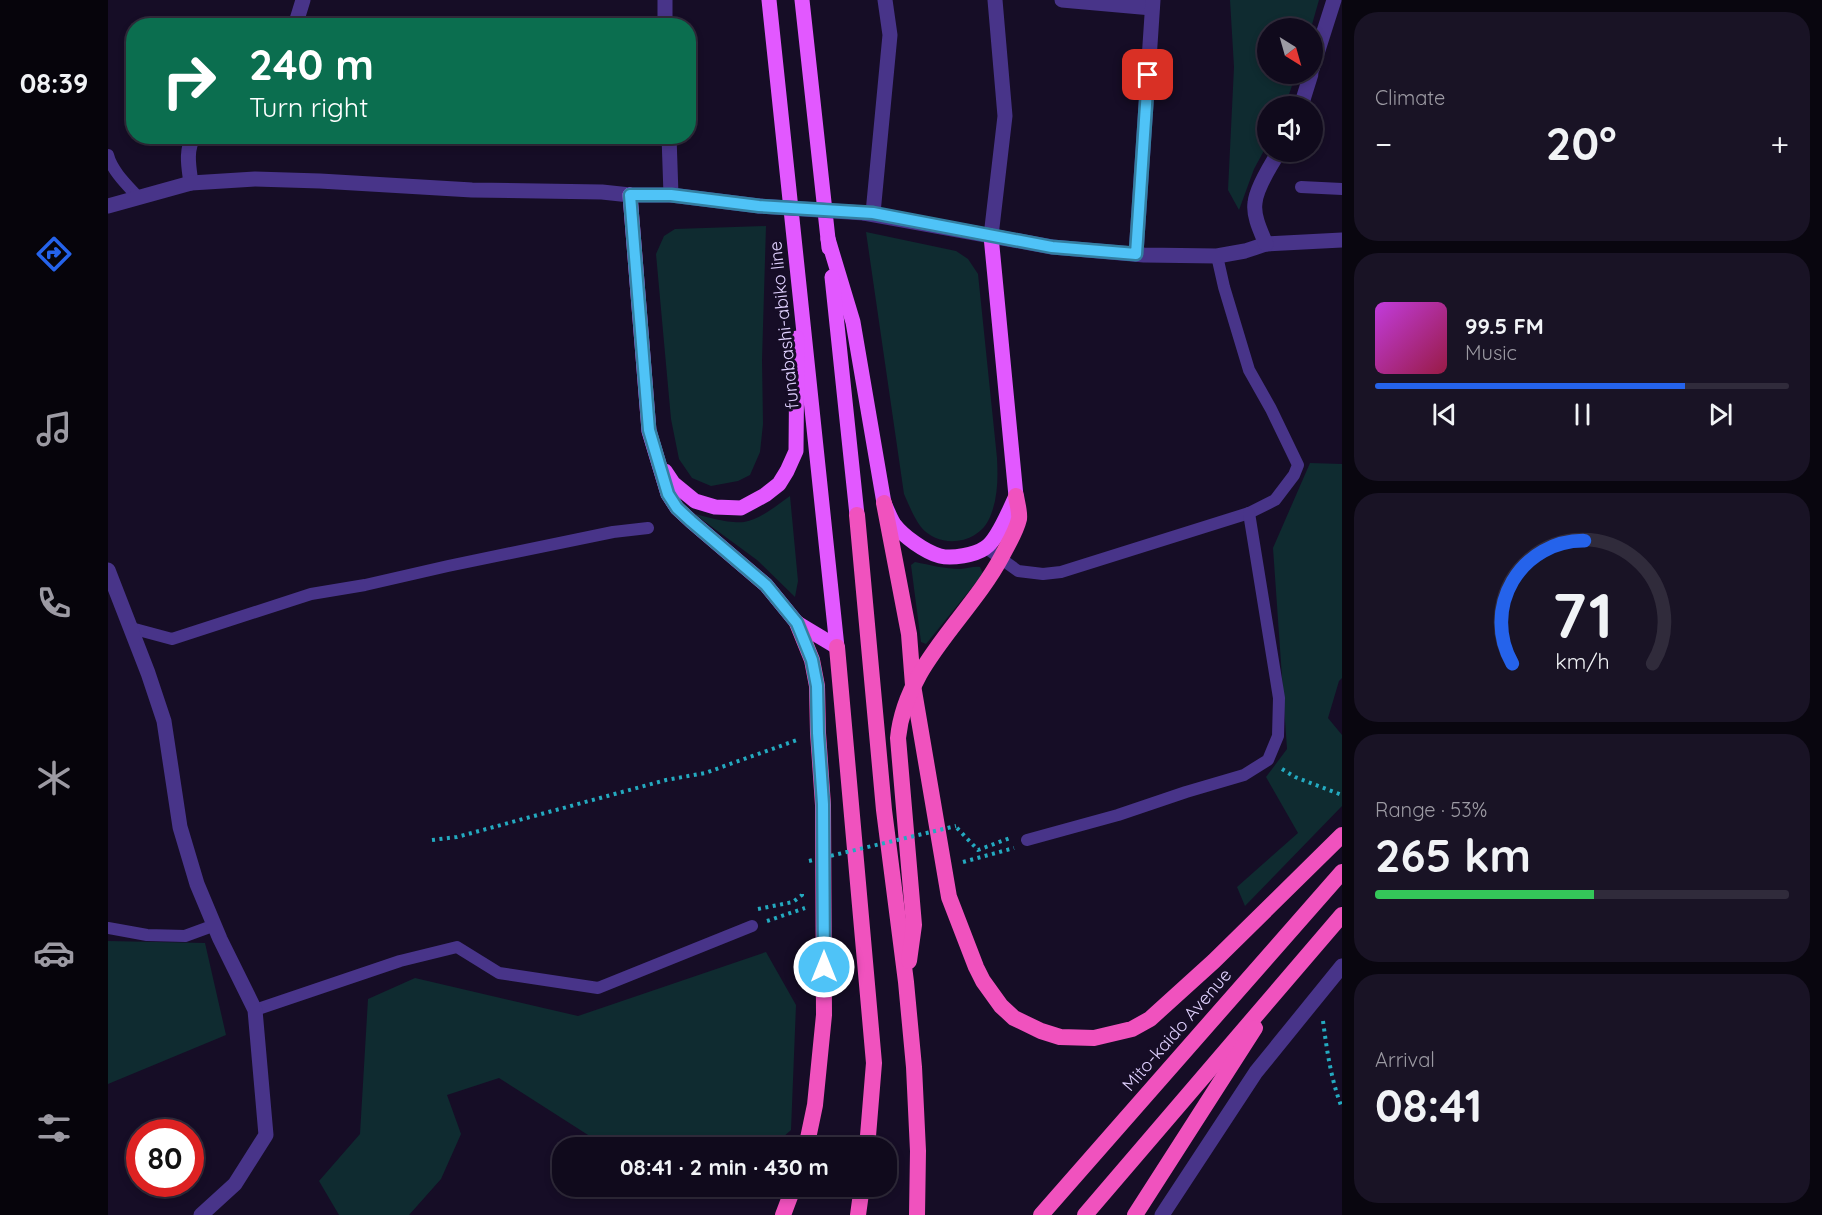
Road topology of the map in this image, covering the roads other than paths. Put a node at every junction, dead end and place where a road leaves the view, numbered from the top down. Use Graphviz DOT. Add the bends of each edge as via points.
graph roads {
  1 [pos="303,0"];
  2 [pos="664,0"];
  3 [pos="769,0"];
  4 [pos="802,0"];
  5 [pos="885,0"];
  6 [pos="995,0"];
  7 [pos="1062,0"];
  8 [pos="1334,0"];
  9 [pos="1152,4"];
  10 [pos="297,18"];
  11 [pos="665,18"];
  12 [pos="1323,34"];
  13 [pos="190,144"];
  14 [pos="669,144"];
  15 [pos="108,155"];
  16 [pos="1273,162"];
  17 [pos="191,183"];
  18 [pos="1300,187"];
  19 [pos="1342,189"];
  20 [pos="630,195"];
  21 [pos="671,195"];
  22 [pos="138,197"];
  23 [pos="108,206"];
  24 [pos="869,213"];
  25 [pos="991,236"];
  26 [pos="828,239"];
  27 [pos="1342,240"];
  28 [pos="1266,244"];
  29 [pos="1136,254"];
  30 [pos="1217,256"];
  31 [pos="798,264"];
  32 [pos="655,456"];
  33 [pos="1016,496"];
  34 [pos="884,503"];
  35 [pos="1250,513"];
  36 [pos="857,515"];
  37 [pos="648,528"];
  38 [pos="986,548"];
  39 [pos="1000,559"];
  40 [pos="108,570"];
  41 [pos="797,623"];
  42 [pos="131,628"];
  43 [pos="837,647"];
  44 [pos="913,685"];
  45 [pos="817,686"];
  46 [pos="1342,835"];
  47 [pos="1027,840"];
  48 [pos="1342,872"];
  49 [pos="1342,915"];
  50 [pos="215,925"];
  51 [pos="752,926"];
  52 [pos="108,928"];
  53 [pos="1342,966"];
  54 [pos="1288,977"];
  55 [pos="906,982"];
  56 [pos="255,1010"];
  57 [pos="808,1137"];
  58 [pos="868,1137"];
  59 [pos="790,1197"];
  60 [pos="860,1197"];
  61 [pos="201,1215"];
  62 [pos="783,1215"];
  63 [pos="858,1215"];
  64 [pos="917,1215"];
  65 [pos="1041,1215"];
  66 [pos="1085,1215"];
  67 [pos="1135,1215"];
  68 [pos="1162,1215"];
  1 -- 10 [label="street"];
  2 -- 11 [label="street"];
  3 -- 31 [label="main road, funabashi-abiko line"];
  4 -- 26 [label="main road"];
  5 -- 24 [label="street" via="890,35"];
  6 -- 25 [label="street" via="1005,116"];
  7 -- 9 [label="street"];
  8 -- 12 [label="street"];
  9 -- 29 [label="street"];
  13 -- 17 [label="street"];
  14 -- 21 [label="street"];
  15 -- 22 [label="lane"];
  16 -- 28 [label="street" via="1255,203"];
  17 -- 20 [label="street" via="255,179"];
  17 -- 22 [label="street"];
  18 -- 19 [label="lane"];
  20 -- 21 [label="street"];
  20 -- 32 [label="main road" via="649,430"];
  21 -- 24 [label="street, bridge"];
  22 -- 23 [label="street"];
  24 -- 25 [label="street"];
  25 -- 29 [label="street" via="1052,247"];
  25 -- 33 [label="main road"];
  26 -- 34 [label="main road" via="853,322"];
  26 -- 36 [label="main road"];
  27 -- 28 [label="street"];
  28 -- 30 [label="street"];
  29 -- 30 [label="street"];
  30 -- 35 [label="lane" via="1249,370 1298,465 1275,500"];
  31 -- 32 [label="main road" via="796,451 779,484 741,508 715,507 695,501 673,483"];
  31 -- 43 [label="main road, funabashi-abiko line"];
  32 -- 41 [label="main road" via="677,508 766,585"];
  33 -- 38 [label="main road"];
  33 -- 39 [label="highway" via="1019,516 1014,535"];
  34 -- 38 [label="main road" via="894,524 922,548 940,556 970,554"];
  34 -- 44 [label="highway" via="909,634"];
  35 -- 39 [label="lane" via="1061,572 1018,571"];
  35 -- 47 [label="lane" via="1279,698 1278,736 1268,760 1244,775"];
  36 -- 55 [label="highway" via="884,810"];
  37 -- 42 [label="lane" via="311,594 172,639"];
  38 -- 39 [label="lane"];
  39 -- 44 [label="highway"];
  40 -- 42 [label="street"];
  41 -- 43 [label="main road"];
  41 -- 45 [label="highway" via="812,660"];
  42 -- 50 [label="street" via="164,721 180,827 197,884"];
  43 -- 45 [label="highway" via="824,663"];
  43 -- 58 [label="highway" via="874,1063"];
  44 -- 46 [label="highway" via="949,897 976,967 992,995 1014,1018 1041,1031 1060,1037 1094,1038 1132,1029 1150,1019"];
  44 -- 55 [label="highway" via="900,718 898,738 914,925"];
  45 -- 57 [label="highway" via="823,804 824,1015"];
  48 -- 65 [label="highway, Mito-kaido Avenue"];
  49 -- 54 [label="highway"];
  50 -- 52 [label="lane" via="185,936"];
  50 -- 56 [label="street"];
  51 -- 56 [label="lane" via="598,988 499,973 457,947 400,960"];
  53 -- 68 [label="street" via="1256,1072"];
  54 -- 66 [label="highway"];
  54 -- 67 [label="highway"];
  55 -- 64 [label="highway" via="918,1151"];
  56 -- 61 [label="street" via="266,1135 235,1184"];
  59 -- 62 [label="highway"];
  60 -- 63 [label="highway"];
}
